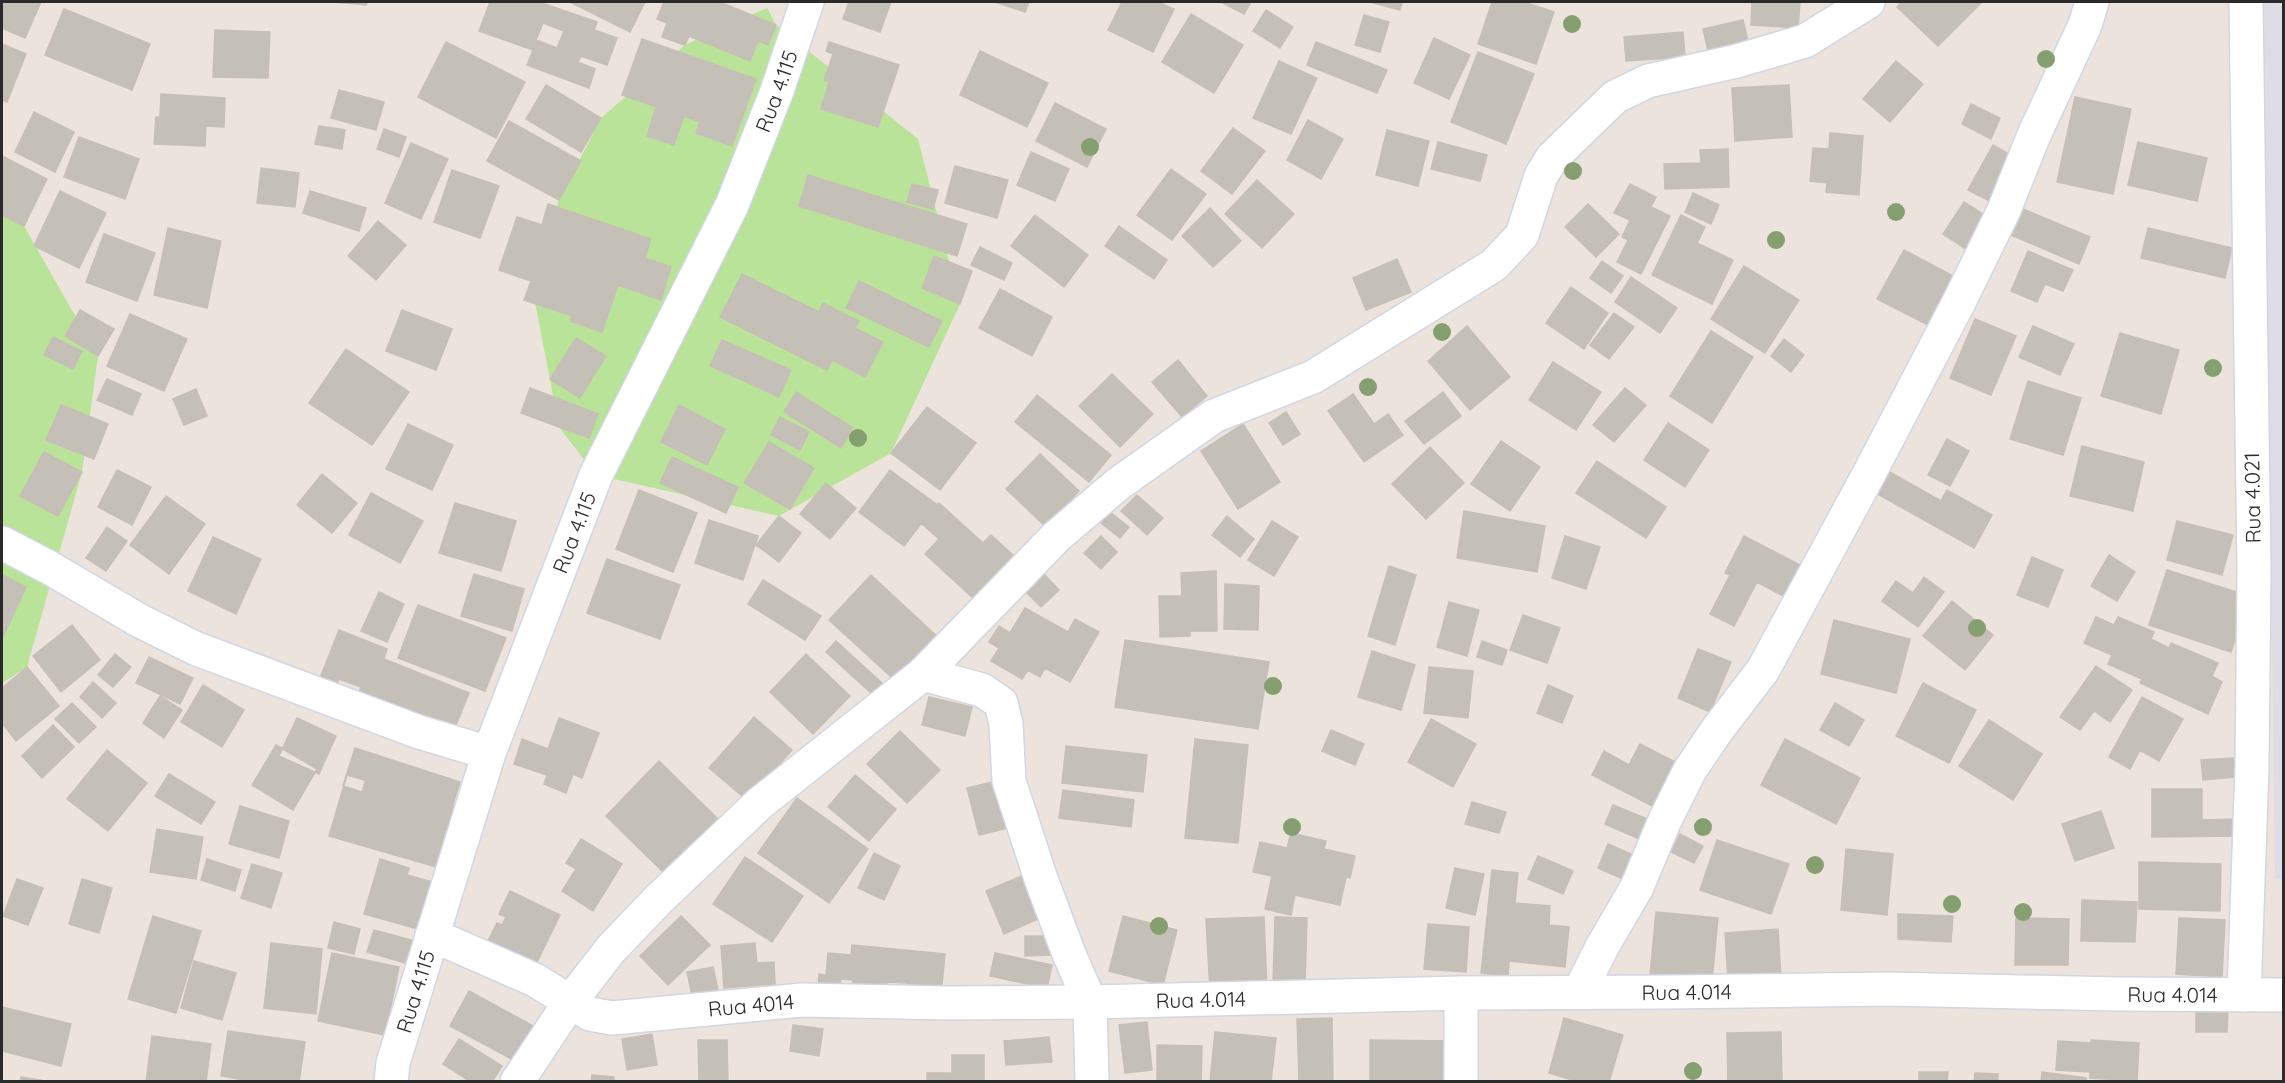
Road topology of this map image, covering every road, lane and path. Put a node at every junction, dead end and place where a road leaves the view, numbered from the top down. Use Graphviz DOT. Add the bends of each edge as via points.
graph roads {
  1 [pos="807,2"];
  2 [pos="1868,2"];
  3 [pos="2092,2"];
  4 [pos="2246,2"];
  5 [pos="2,543"];
  6 [pos="922,674"];
  7 [pos="489,753"];
  8 [pos="432,935"];
  9 [pos="1580,992"];
  10 [pos="1461,993"];
  11 [pos="2244,995"];
  12 [pos="2283,995"];
  13 [pos="570,1002"];
  14 [pos="1090,1002"];
  15 [pos="391,1082"];
  16 [pos="517,1082"];
  17 [pos="1092,1082"];
  18 [pos="1461,1082"];
  1 -- 7 [label="street, Rua 4.115" via="732,205 596,475"];
  2 -- 6 [label="street" via="1806,41 1648,81 1615,97 1551,158 1541,176 1522,235 1494,265 1313,377 1214,416 1118,484 1056,537"];
  3 -- 9 [label="street" via="2004,210 1960,300 1763,670 1690,770 1637,887"];
  4 -- 11 [label="street, Rua 4.021" via="2253,580 2252,767"];
  5 -- 7 [label="street" via="197,649 419,732"];
  6 -- 13 [label="street" via="760,802 611,949"];
  6 -- 14 [label="street" via="982,690 1001,703 1009,781 1045,890"];
  7 -- 8 [label="street, Rua 4.115"];
  8 -- 13 [label="street, Rua 4014" via="535,980"];
  8 -- 15 [label="street, Rua 4.115" via="393,1063"];
  9 -- 10 [label="street, Rua 4.014"];
  9 -- 11 [label="street, Rua 4.014" via="1887,989"];
  10 -- 14 [label="street, Rua 4.014"];
  10 -- 18 [label="street"];
  11 -- 12 [label="street, Rua 4.014"];
  13 -- 14 [label="street, Rua 4014" via="590,1014 612,1017 802,1000"];
  13 -- 16 [label="street"];
  14 -- 17 [label="street"];
}
